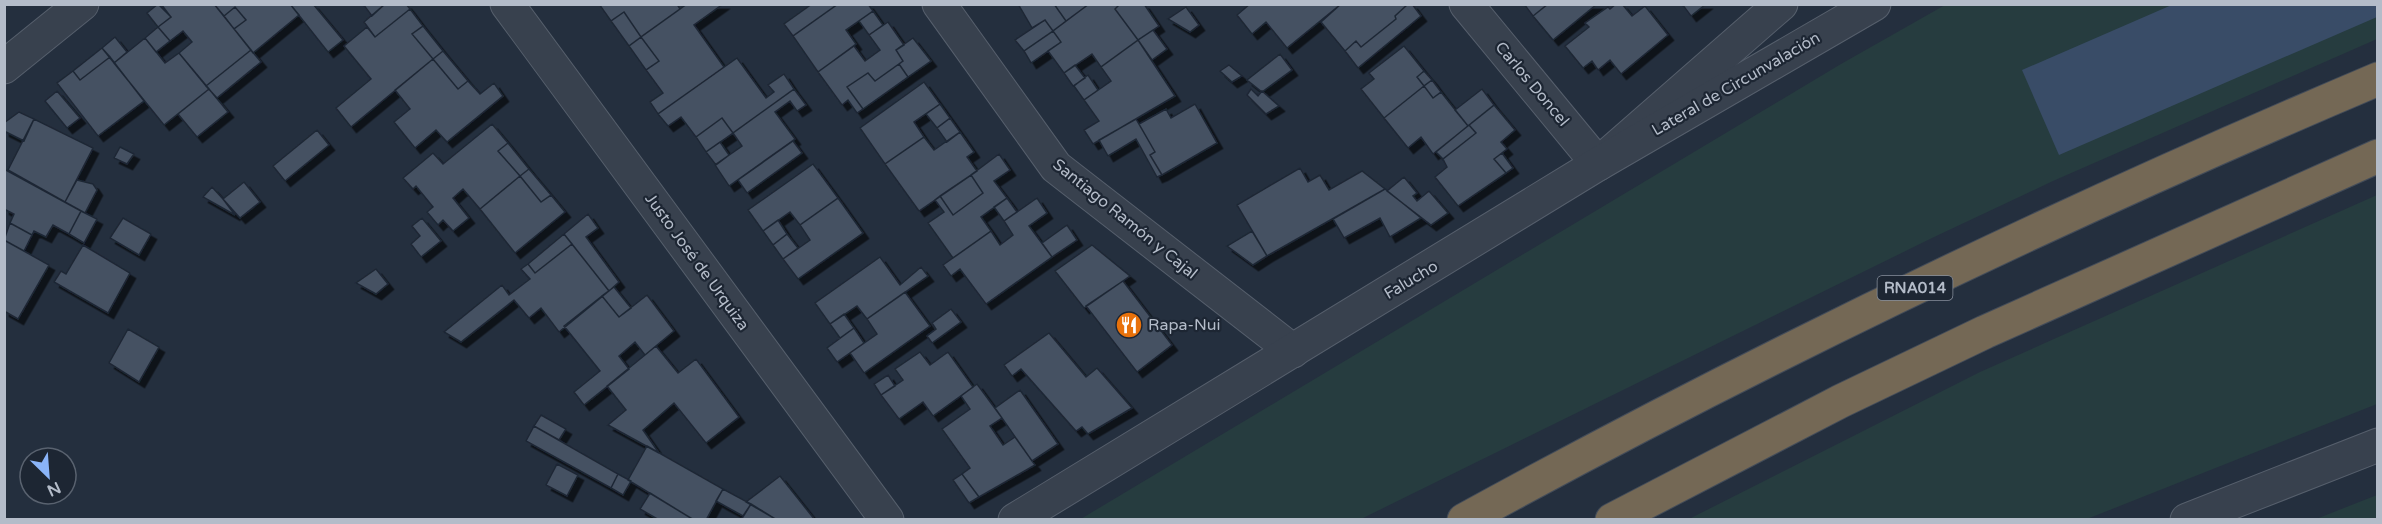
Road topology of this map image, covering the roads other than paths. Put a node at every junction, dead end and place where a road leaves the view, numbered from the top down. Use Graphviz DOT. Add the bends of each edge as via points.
graph roads {
  1 [pos="82,4"];
  2 [pos="507,4"];
  3 [pos="939,4"];
  4 [pos="1466,4"];
  5 [pos="1781,4"];
  6 [pos="1874,4"];
  7 [pos="4,67"];
  8 [pos="2378,79"];
  9 [pos="2378,156"];
  10 [pos="1598,164"];
  11 [pos="1293,351"];
  12 [pos="1630,430"];
  13 [pos="2378,444"];
  14 [pos="887,519"];
  15 [pos="1015,519"];
  16 [pos="1442,519"];
  17 [pos="1464,519"];
  18 [pos="1612,519"];
  19 [pos="2187,519"];
  1 -- 7 [label="street"];
  2 -- 14 [label="street, Justo José de Urquiza"];
  3 -- 11 [label="street, Santiago Ramón y Cajal" via="1056,167"];
  4 -- 10 [label="street, Carlos Doncel"];
  5 -- 10 [label="street, Falucho"];
  6 -- 10 [label="street, Lateral de Circunvalación"];
  8 -- 12 [label="highway, RNA014" via="2062,218"];
  9 -- 18 [label="highway" via="1985,332"];
  10 -- 11 [label="street, Falucho"];
  11 -- 15 [label="street, Falucho"];
  12 -- 16 [label="highway"];
  12 -- 17 [label="highway, RNA014"];
  13 -- 19 [label="street"];
}
